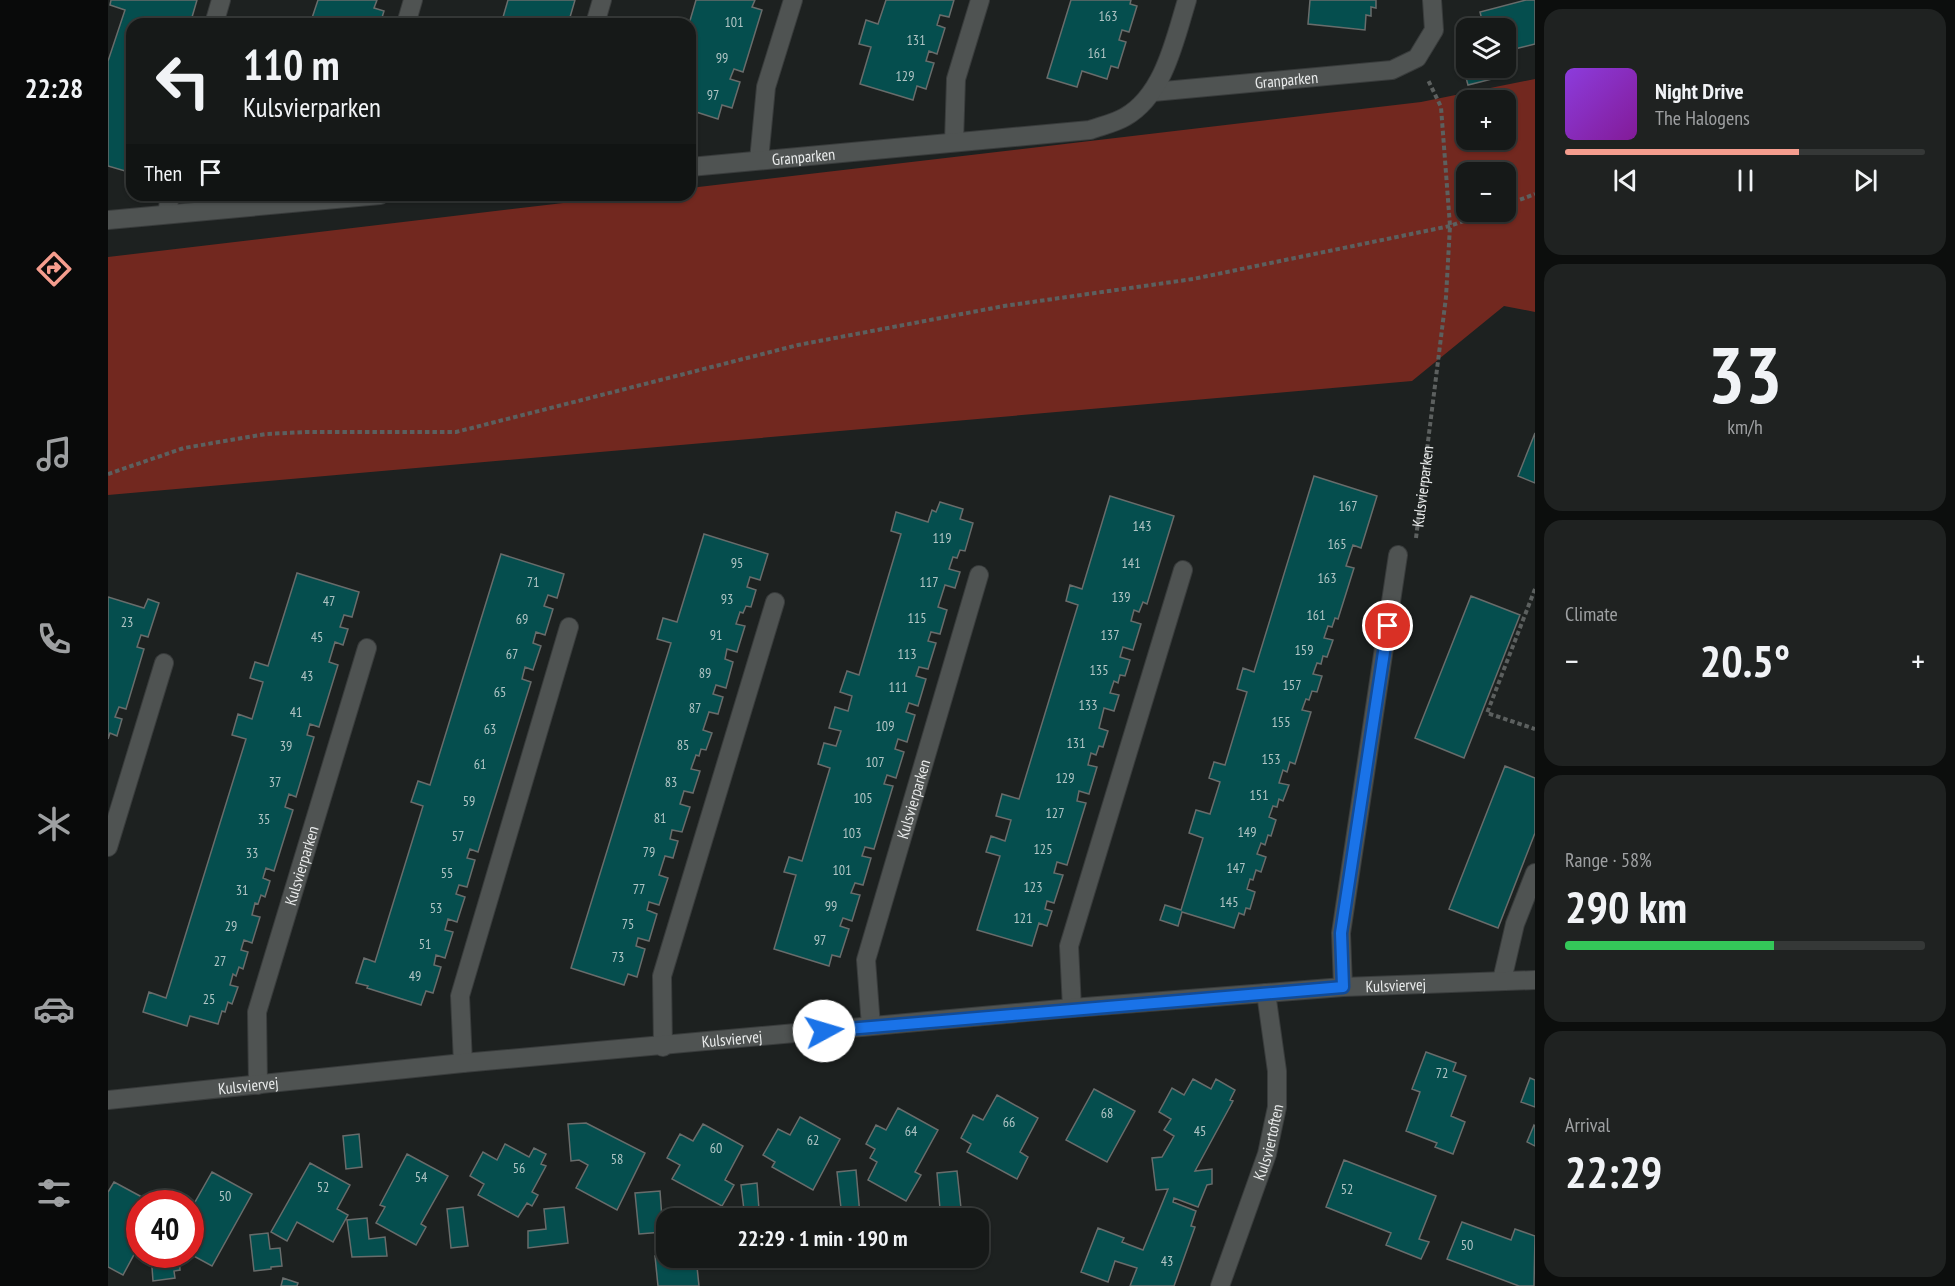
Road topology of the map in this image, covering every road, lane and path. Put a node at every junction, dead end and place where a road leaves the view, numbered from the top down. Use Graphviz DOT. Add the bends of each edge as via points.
graph roads {
  1 [pos="221,0"];
  2 [pos="413,0"];
  3 [pos="602,0"];
  4 [pos="793,0"];
  5 [pos="980,0"];
  6 [pos="1187,0"];
  7 [pos="1432,0"];
  8 [pos="216,18"];
  9 [pos="408,18"];
  10 [pos="597,18"];
  11 [pos="1417,58"];
  12 [pos="1153,92"];
  13 [pos="954,142"];
  14 [pos="759,160"];
  15 [pos="696,166"];
  16 [pos="1535,194"];
  17 [pos="169,201"];
  18 [pos="307,201"];
  19 [pos="1516,201"];
  20 [pos="167,214"];
  21 [pos="108,220"];
  22 [pos="1461,222"];
  23 [pos="1450,226"];
  24 [pos="108,474"];
  25 [pos="1398,555"];
  26 [pos="1183,570"];
  27 [pos="979,575"];
  28 [pos="1535,589"];
  29 [pos="775,602"];
  30 [pos="569,627"];
  31 [pos="367,648"];
  32 [pos="164,663"];
  33 [pos="1535,729"];
  34 [pos="108,847"];
  35 [pos="1535,873"];
  36 [pos="1502,980"];
  37 [pos="1535,980"];
  38 [pos="1343,987"];
  39 [pos="1266,993"];
  40 [pos="1072,1008"];
  41 [pos="871,1026"];
  42 [pos="663,1047"];
  43 [pos="463,1063"];
  44 [pos="258,1085"];
  45 [pos="108,1100"];
  46 [pos="1220,1286"];
  1 -- 8 [label="street"];
  2 -- 9 [label="street"];
  3 -- 10 [label="street"];
  4 -- 14 [label="street, Granparken" via="766,87"];
  5 -- 13 [label="street" via="956,79"];
  6 -- 12 [label="street, Granparken"];
  7 -- 11 [label="street" via="1434,30"];
  11 -- 12 [label="street, Granparken" via="1392,70"];
  11 -- 23 [label="path" via="1441,107"];
  12 -- 13 [label="street, Granparken" via="1126,117 1090,130"];
  13 -- 14 [label="street, Granparken"];
  14 -- 15 [label="street, Granparken"];
  16 -- 19 [label="path"];
  17 -- 20 [label="street"];
  18 -- 20 [label="street"];
  20 -- 21 [label="street"];
  22 -- 23 [label="path"];
  23 -- 24 [label="path" via="1193,279 1004,306 798,345 456,432 266,434 184,448"];
  23 -- 25 [label="path, Kulsvierparken" via="1446,297 1415,542"];
  25 -- 38 [label="street" via="1341,933"];
  26 -- 40 [label="street" via="1069,946"];
  27 -- 41 [label="street, Kulsvierparken" via="866,960"];
  28 -- 33 [label="path" via="1487,713"];
  29 -- 42 [label="street" via="662,976"];
  30 -- 43 [label="street" via="460,996"];
  31 -- 44 [label="street, Kulsvierparken" via="257,1012"];
  32 -- 34 [label="street"];
  35 -- 36 [label="street" via="1515,924"];
  36 -- 37 [label="street, Kulsviervej"];
  36 -- 38 [label="street, Kulsviervej"];
  38 -- 39 [label="street, Kulsviervej"];
  39 -- 40 [label="street, Kulsviervej"];
  39 -- 46 [label="street, Kulsviertoften" via="1277,1071 1277,1107 1267,1154"];
  40 -- 41 [label="street, Kulsviervej"];
  41 -- 42 [label="street, Kulsviervej"];
  42 -- 43 [label="street, Kulsviervej"];
  43 -- 44 [label="street, Kulsviervej"];
  44 -- 45 [label="street, Kulsviervej"];
}
